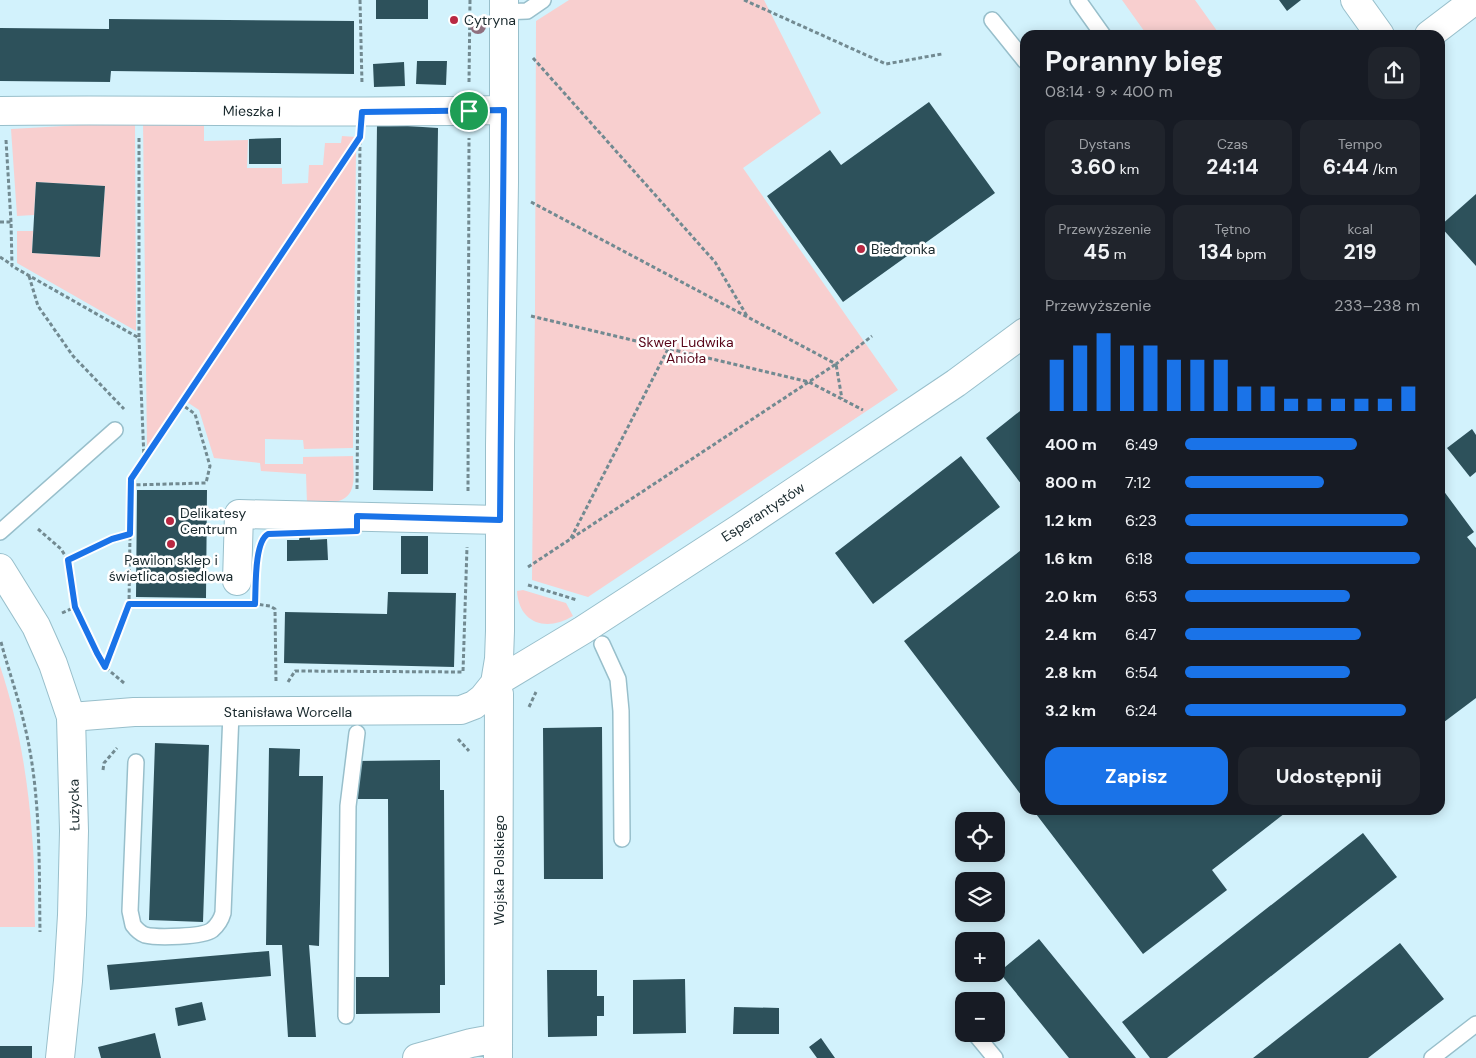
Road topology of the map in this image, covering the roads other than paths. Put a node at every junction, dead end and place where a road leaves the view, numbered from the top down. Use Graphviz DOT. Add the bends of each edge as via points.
graph roads {
  1 [pos="544,0"];
  2 [pos="1078,0"];
  3 [pos="1355,0"];
  4 [pos="1475,0"];
  5 [pos="504,6"];
  6 [pos="992,20"];
  7 [pos="1099,30"];
  8 [pos="1376,30"];
  9 [pos="1436,30"];
  10 [pos="1020,55"];
  11 [pos="504,110"];
  12 [pos="0,111"];
  13 [pos="1020,336"];
  14 [pos="115,430"];
  15 [pos="500,520"];
  16 [pos="0,532"];
  17 [pos="0,568"];
  18 [pos="241,596"];
  19 [pos="602,644"];
  20 [pos="495,683"];
  21 [pos="231,713"];
  22 [pos="71,717"];
  23 [pos="357,733"];
  24 [pos="136,762"];
  25 [pos="622,839"];
  26 [pos="346,1016"];
  27 [pos="1476,1024"];
  28 [pos="982,1042"];
  29 [pos="498,1048"];
  30 [pos="60,1058"];
  31 [pos="417,1058"];
  32 [pos="995,1058"];
  33 [pos="1432,1058"];
  1 -- 5 [label="lane" via="527,11"];
  2 -- 7 [label="lane"];
  3 -- 8 [label="street"];
  4 -- 9 [label="street"];
  5 -- 11 [label="street"];
  6 -- 10 [label="lane"];
  11 -- 12 [label="street, Mieszka I"];
  11 -- 15 [label="street"];
  13 -- 20 [label="street, Esperantystów" via="956,383 740,528"];
  14 -- 16 [label="lane"];
  15 -- 18 [label="street" via="239,514"];
  15 -- 20 [label="street" via="499,659"];
  17 -- 22 [label="street, Łużycka" via="36,626"];
  19 -- 25 [label="lane" via="618,680"];
  20 -- 21 [label="street, Stanisława Worcella" via="483,698 461,710"];
  20 -- 29 [label="street, Wojska Polskiego" via="499,694"];
  21 -- 22 [label="street, Stanisława Worcella" via="134,712"];
  21 -- 24 [label="lane" via="223,913 212,931 203,935 145,935 132,925"];
  22 -- 30 [label="street, Łużycka" via="72,915"];
  23 -- 26 [label="lane" via="348,806"];
  27 -- 33 [label="lane"];
  28 -- 32 [label="lane"];
  29 -- 31 [label="street" via="471,1043"];
}
